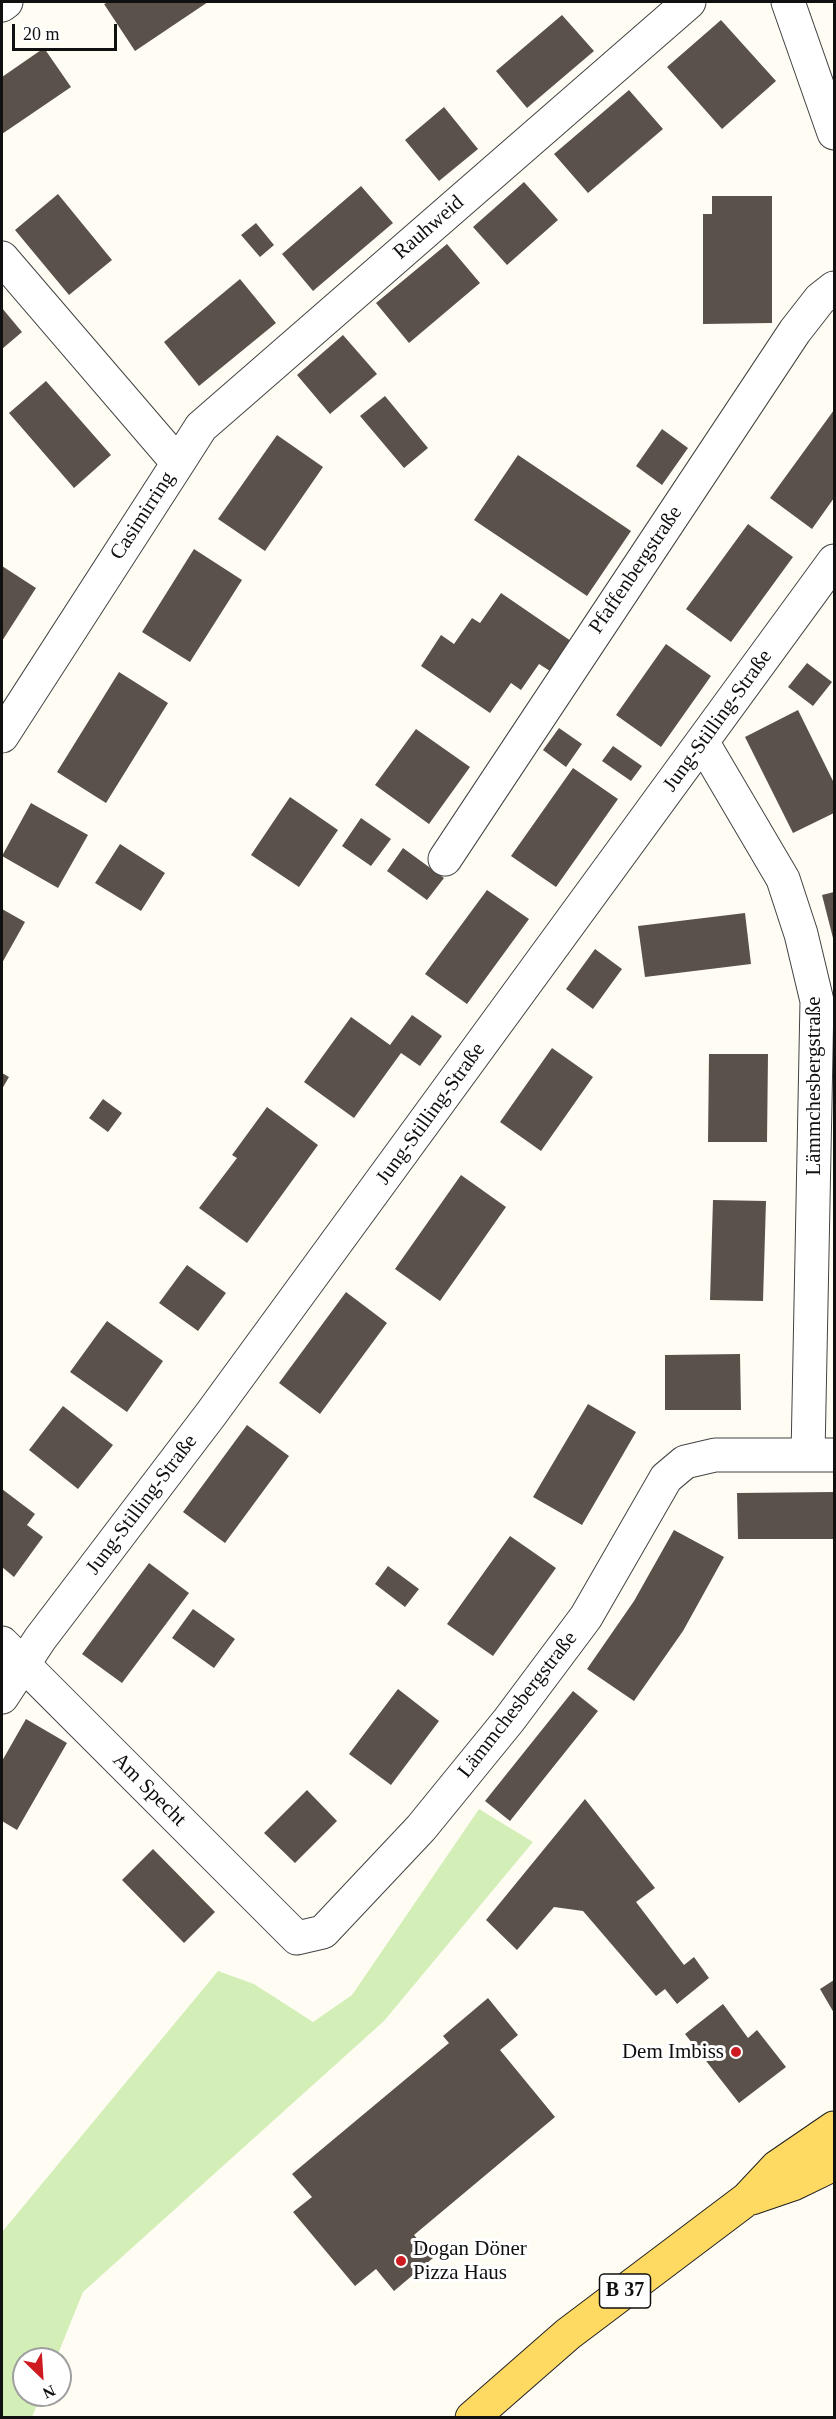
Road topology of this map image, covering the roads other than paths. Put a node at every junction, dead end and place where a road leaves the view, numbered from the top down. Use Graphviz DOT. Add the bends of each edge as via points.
graph roads {
  1 [pos="6,2"];
  2 [pos="689,2"];
  3 [pos="788,2"];
  4 [pos="2,5"];
  5 [pos="834,133"];
  6 [pos="2,258"];
  7 [pos="834,288"];
  8 [pos="178,463"];
  9 [pos="834,561"];
  10 [pos="2,736"];
  11 [pos="703,743"];
  12 [pos="445,859"];
  13 [pos="821,1455"];
  14 [pos="12,1653"];
  15 [pos="2,1697"];
  16 [pos="297,1938"];
  17 [pos="834,2128"];
  18 [pos="834,2164"];
  19 [pos="747,2199"];
  20 [pos="472,2418"];
  1 -- 4 [label="street"];
  2 -- 8 [label="street, Rauhweid" via="201,427"];
  3 -- 5 [label="street"];
  6 -- 8 [label="street, Casimirring"];
  7 -- 12 [label="street, Pfaffenbergstraße" via="795,331"];
  8 -- 10 [label="street, Casimirring"];
  9 -- 11 [label="street, Jung-Stilling-Straße"];
  11 -- 13 [label="street, Lämmchesbergstraße" via="783,879 818,1001"];
  11 -- 14 [label="street, Jung-Stilling-Straße" via="211,1414"];
  13 -- 16 [label="street, Lämmchesbergstraße" via="715,1455 685,1462 666,1478 586,1617 509,1720 421,1828 323,1932"];
  14 -- 15 [label="street, Jung-Stilling-Straße"];
  14 -- 16 [label="street, Am Specht"];
  17 -- 19 [label="main road, B 37" via="777,2167"];
  18 -- 19 [label="main road, B 37" via="793,2184"];
  19 -- 20 [label="main road, B 37" via="568,2334"];
}
